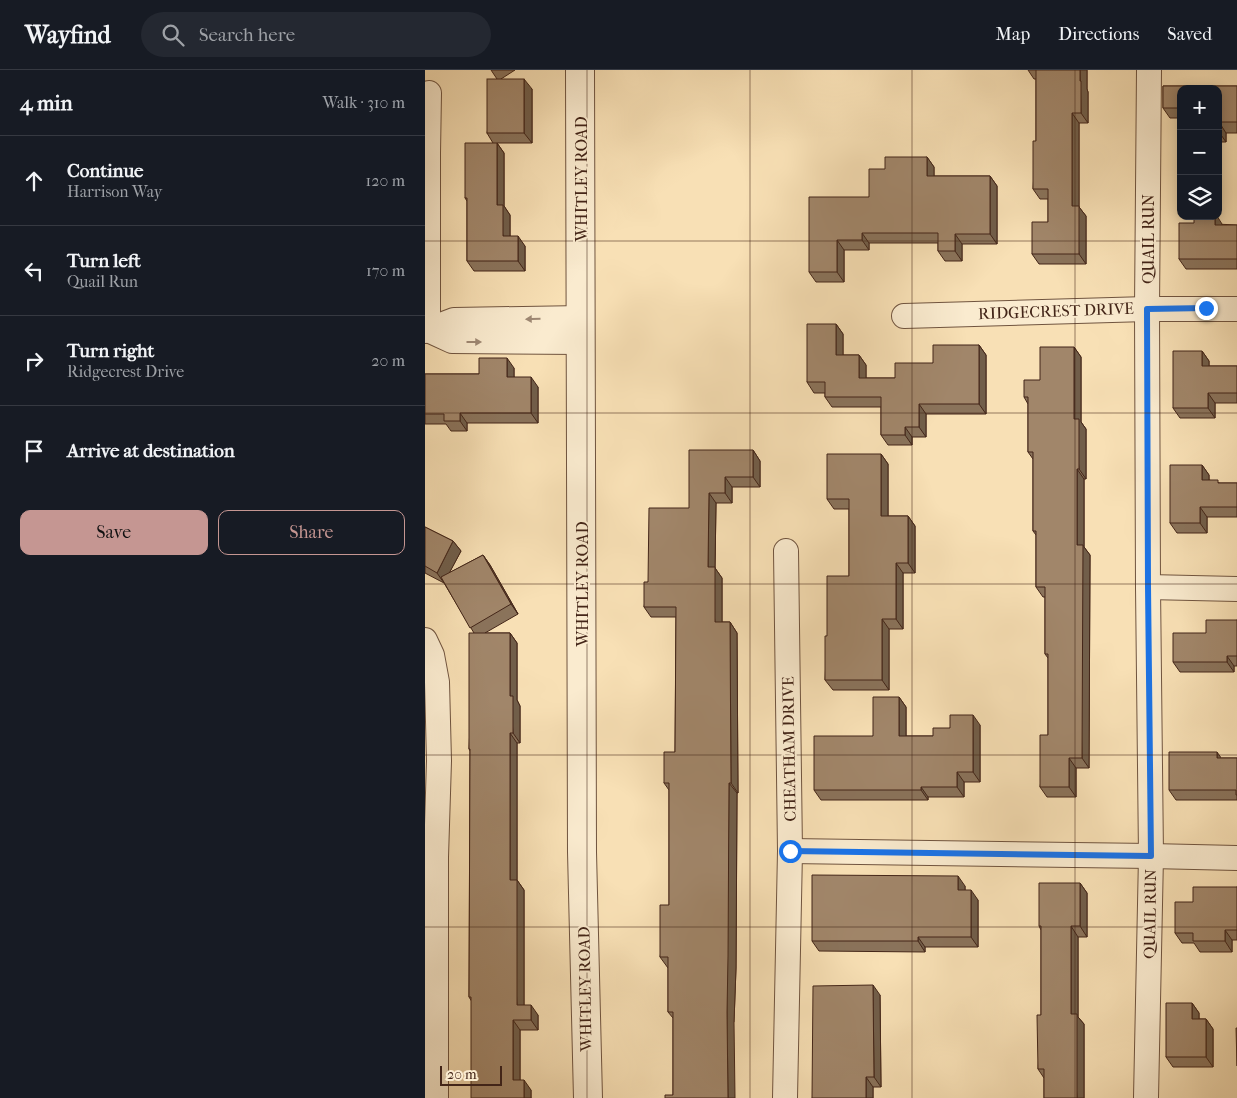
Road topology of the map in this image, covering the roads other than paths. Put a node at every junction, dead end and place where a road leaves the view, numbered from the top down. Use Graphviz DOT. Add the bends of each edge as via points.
graph roads {
  1 [pos="580,70"];
  2 [pos="1149,70"];
  3 [pos="429,93"];
  4 [pos="1147,309"];
  5 [pos="1237,309"];
  6 [pos="904,316"];
  7 [pos="427,330"];
  8 [pos="582,330"];
  9 [pos="787,551"];
  10 [pos="1148,586"];
  11 [pos="1237,589"];
  12 [pos="425,640"];
  13 [pos="790,851"];
  14 [pos="1151,856"];
  15 [pos="1237,858"];
  16 [pos="436,1098"];
  17 [pos="588,1098"];
  18 [pos="785,1098"];
  19 [pos="1146,1098"];
  1 -- 8 [label="street, WHITLEY ROAD"];
  2 -- 4 [label="street, QUAIL RUN"];
  3 -- 7 [label="street"];
  4 -- 5 [label="street, RIDGECREST DRIVE"];
  4 -- 6 [label="street, RIDGECREST DRIVE"];
  4 -- 10 [label="street, QUAIL RUN"];
  7 -- 8 [label="street" via="452,342"];
  8 -- 17 [label="street, WHITLEY ROAD" via="582,852"];
  9 -- 13 [label="street, CHEATHAM DRIVE"];
  10 -- 11 [label="street"];
  10 -- 14 [label="street, QUAIL RUN"];
  12 -- 16 [label="street" via="437,682 439,761"];
  13 -- 14 [label="street"];
  13 -- 18 [label="street, CHEATHAM DRIVE"];
  14 -- 15 [label="street"];
  14 -- 19 [label="street, QUAIL RUN"];
}
